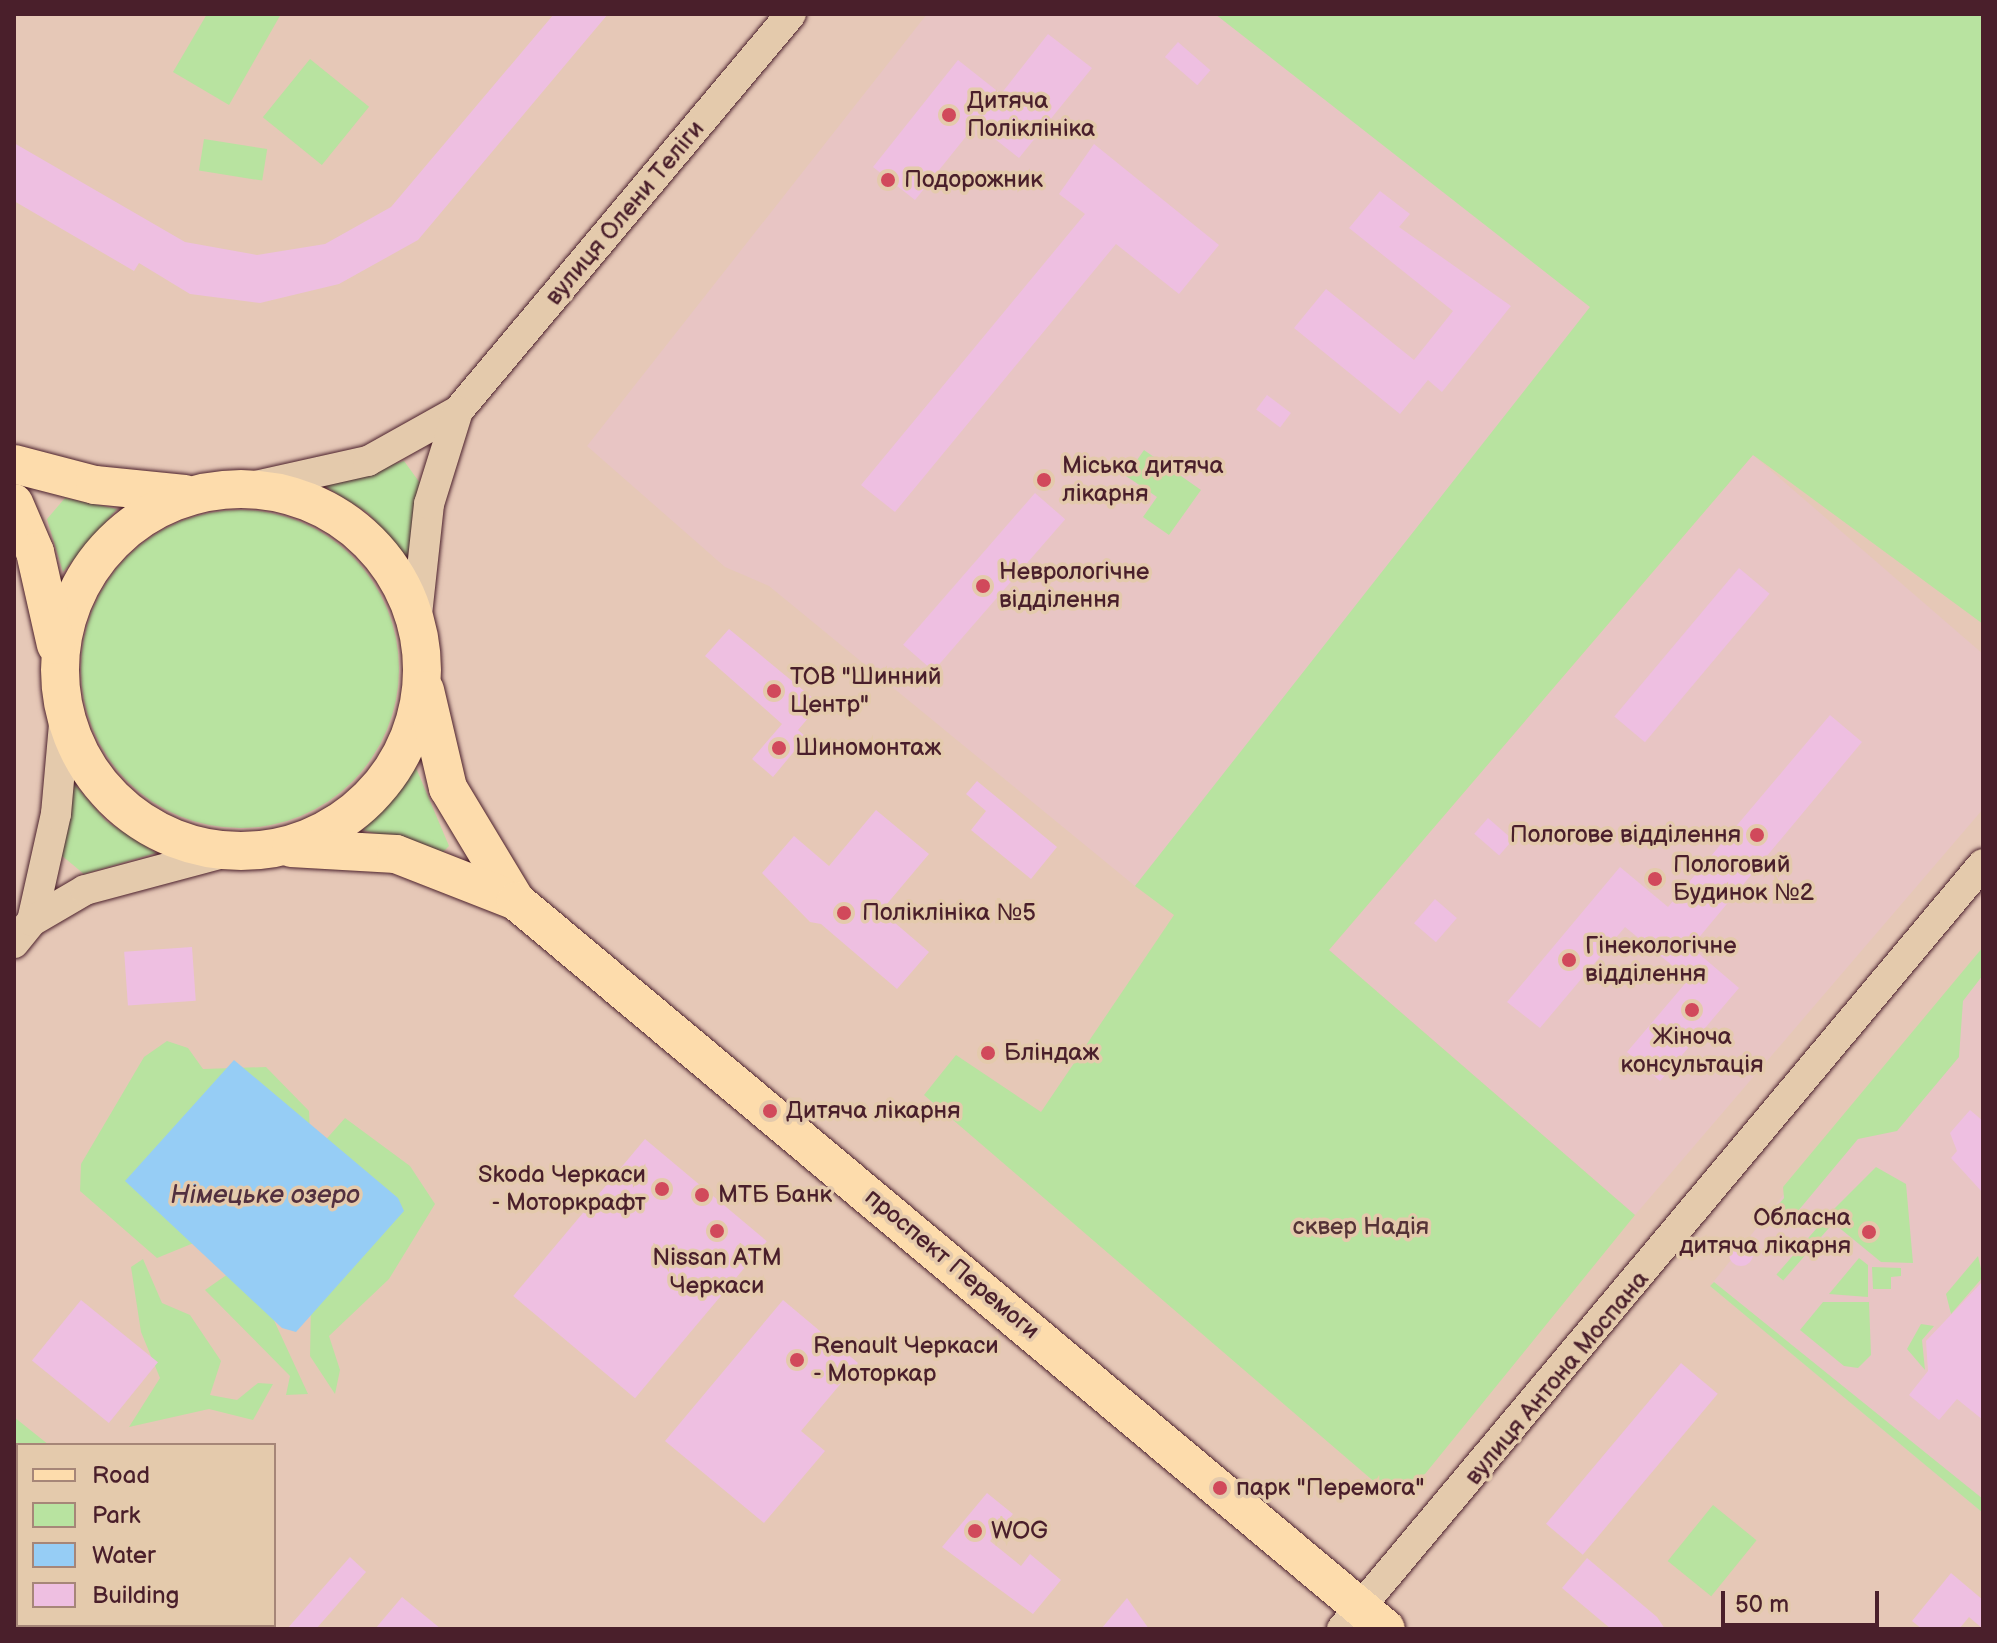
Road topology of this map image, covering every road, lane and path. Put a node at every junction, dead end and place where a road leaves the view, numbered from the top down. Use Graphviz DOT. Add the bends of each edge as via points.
graph roads {
  1 [pos="791,14"];
  2 [pos="458,411"];
  3 [pos="14,464"];
  4 [pos="247,488"];
  5 [pos="196,494"];
  6 [pos="14,503"];
  7 [pos="416,624"];
  8 [pos="59,663"];
  9 [pos="422,676"];
  10 [pos="65,714"];
  11 [pos="291,848"];
  12 [pos="234,850"];
  13 [pos="1983,864"];
  14 [pos="516,901"];
  15 [pos="23,932"];
  16 [pos="1363,1622"];
  1 -- 2 [label="street, вулиця Олени Теліги"];
  2 -- 4 [label="street, вулиця Олени Теліги" via="368,461"];
  2 -- 7 [label="street, вулиця Олени Теліги" via="429,504"];
  3 -- 5 [label="main road" via="130,490"];
  4 -- 5 [label="main road"];
  4 -- 7 [label="main road" via="298,497 344,520 396,577"];
  5 -- 8 [label="main road" via="148,514 107,546 68,612"];
  6 -- 8 [label="main road" via="35,552"];
  7 -- 9 [label="main road"];
  8 -- 10 [label="main road, проспект Перемоги"];
  9 -- 11 [label="main road" via="413,726 389,772 337,825"];
  9 -- 14 [label="main road, проспект Перемоги" via="448,788"];
  10 -- 12 [label="main road, проспект Перемоги" via="84,761 127,810 183,841"];
  10 -- 15 [label="street" via="56,814"];
  11 -- 12 [label="main road, проспект Перемоги"];
  11 -- 14 [label="main road, проспект Перемоги" via="396,854"];
  12 -- 15 [label="street" via="92,887"];
  13 -- 16 [label="street, вулиця Антона Моспана"];
  14 -- 16 [label="main road, проспект Перемоги"];
}
